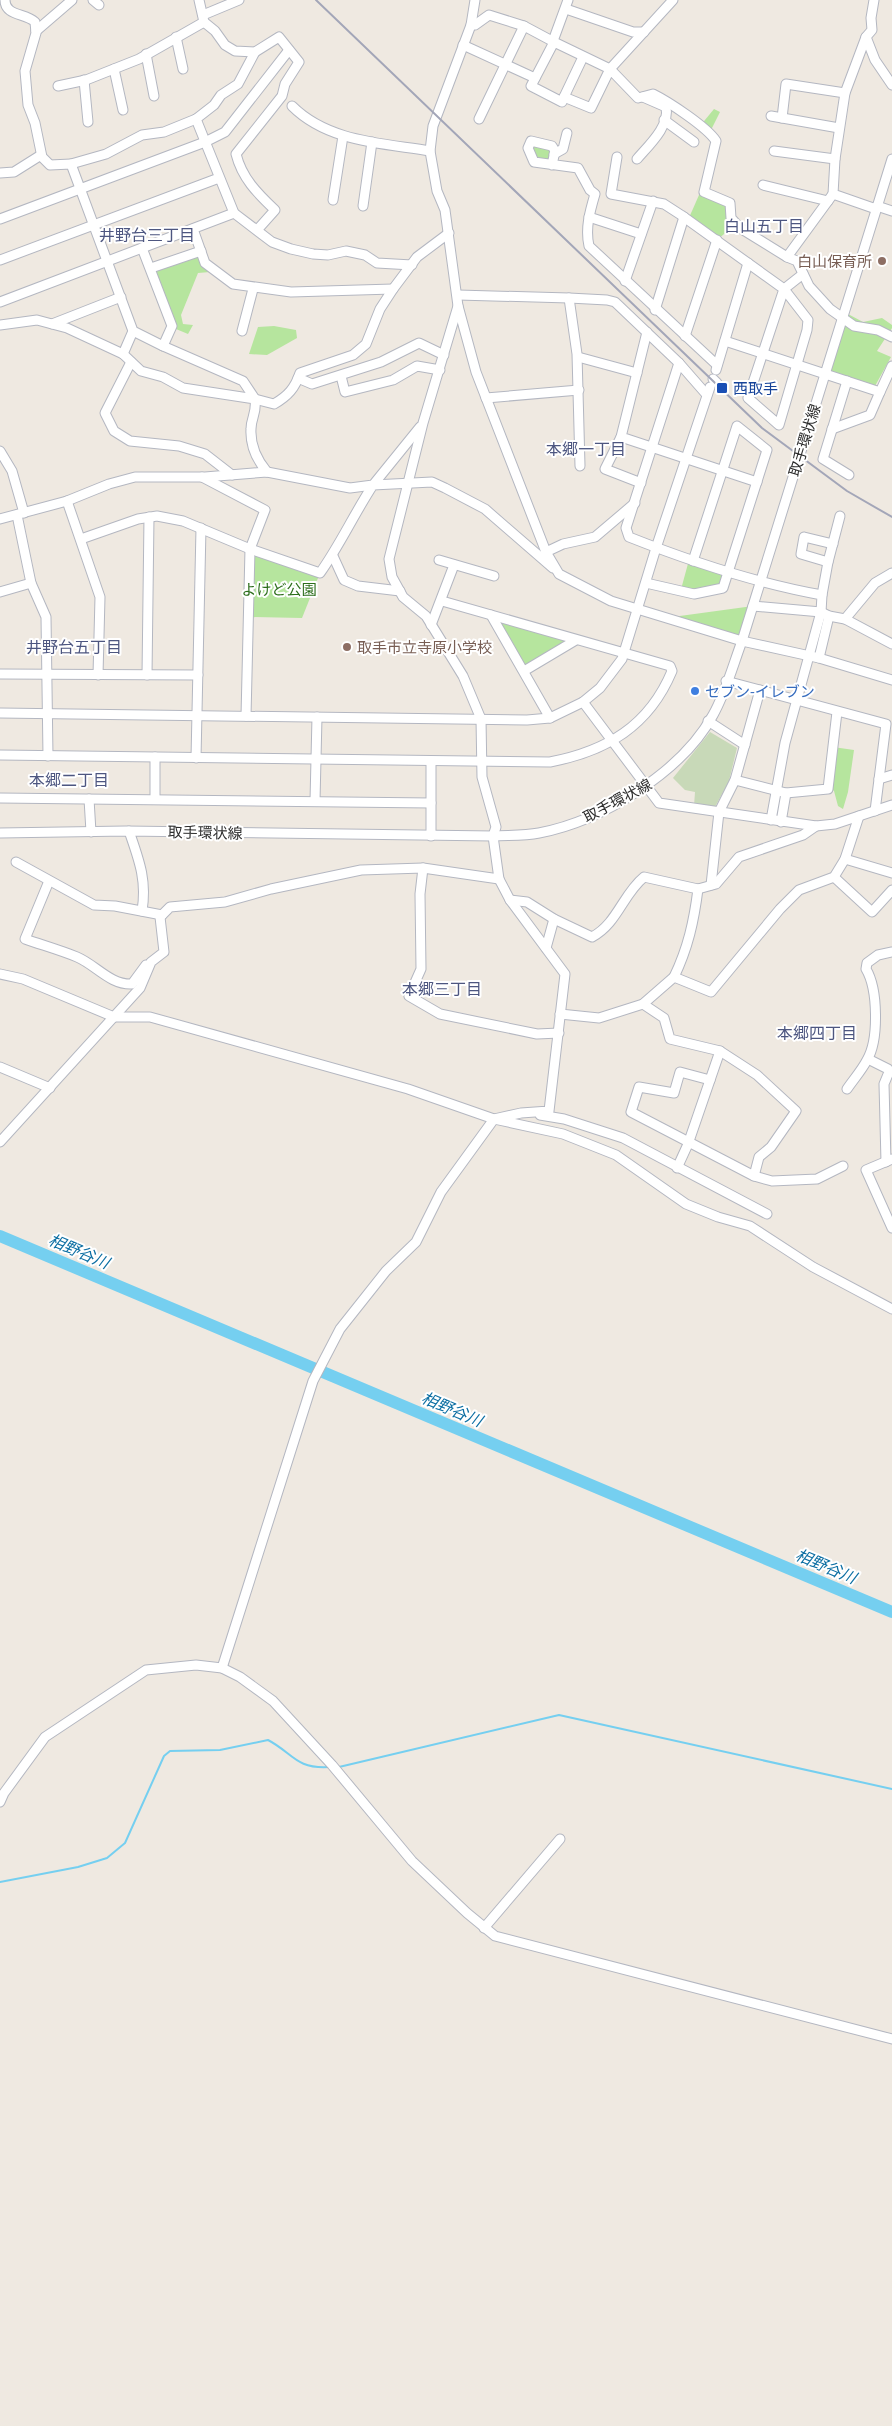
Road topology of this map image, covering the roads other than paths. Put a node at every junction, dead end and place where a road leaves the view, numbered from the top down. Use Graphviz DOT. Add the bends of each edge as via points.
graph roads {
  1 [pos="5,0"];
  2 [pos="72,0"];
  3 [pos="199,0"];
  4 [pos="239,0"];
  5 [pos="475,0"];
  6 [pos="673,0"];
  7 [pos="874,0"];
  8 [pos="567,4"];
  9 [pos="203,18"];
  10 [pos="471,25"];
  11 [pos="524,26"];
  12 [pos="36,31"];
  13 [pos="644,32"];
  14 [pos="176,37"];
  15 [pos="866,37"];
  16 [pos="554,42"];
  17 [pos="463,45"];
  18 [pos="289,50"];
  19 [pos="255,52"];
  20 [pos="146,54"];
  21 [pos="583,57"];
  22 [pos="505,63"];
  23 [pos="114,69"];
  24 [pos="610,69"];
  25 [pos="183,70"];
  26 [pos="535,78"];
  27 [pos="84,80"];
  28 [pos="892,84"];
  29 [pos="58,86"];
  30 [pos="845,93"];
  31 [pos="154,96"];
  32 [pos="564,97"];
  33 [pos="642,97"];
  34 [pos="292,106"];
  35 [pos="123,110"];
  36 [pos="771,116"];
  37 [pos="782,118"];
  38 [pos="196,119"];
  39 [pos="479,119"];
  40 [pos="664,120"];
  41 [pos="88,122"];
  42 [pos="840,128"];
  43 [pos="568,133"];
  44 [pos="343,136"];
  45 [pos="205,142"];
  46 [pos="372,142"];
  47 [pos="694,142"];
  48 [pos="430,151"];
  49 [pos="774,151"];
  50 [pos="554,154"];
  51 [pos="41,155"];
  52 [pos="618,157"];
  53 [pos="637,159"];
  54 [pos="835,159"];
  55 [pos="892,159"];
  56 [pos="71,164"];
  57 [pos="552,165"];
  58 [pos="0,173"];
  59 [pos="219,178"];
  60 [pos="764,185"];
  61 [pos="80,188"];
  62 [pos="595,194"];
  63 [pos="611,194"];
  64 [pos="830,198"];
  65 [pos="333,200"];
  66 [pos="653,201"];
  67 [pos="363,206"];
  68 [pos="876,208"];
  69 [pos="892,211"];
  70 [pos="234,213"];
  71 [pos="589,217"];
  72 [pos="684,217"];
  73 [pos="0,219"];
  74 [pos="94,224"];
  75 [pos="194,229"];
  76 [pos="258,229"];
  77 [pos="449,233"];
  78 [pos="641,234"];
  79 [pos="716,240"];
  80 [pos="142,248"];
  81 [pos="201,251"];
  82 [pos="786,257"];
  83 [pos="0,260"];
  84 [pos="108,261"];
  85 [pos="748,262"];
  86 [pos="412,265"];
  87 [pos="151,268"];
  88 [pos="803,274"];
  89 [pos="625,281"];
  90 [pos="253,288"];
  91 [pos="393,289"];
  92 [pos="784,289"];
  93 [pos="458,295"];
  94 [pos="121,297"];
  95 [pos="570,298"];
  96 [pos="0,302"];
  97 [pos="458,306"];
  98 [pos="655,310"];
  99 [pos="842,317"];
  100 [pos="52,324"];
  101 [pos="0,325"];
  102 [pos="133,331"];
  103 [pos="242,331"];
  104 [pos="647,332"];
  105 [pos="686,336"];
  106 [pos="892,337"];
  107 [pos="724,341"];
  108 [pos="163,346"];
  109 [pos="123,354"];
  110 [pos="762,354"];
  111 [pos="444,355"];
  112 [pos="578,357"];
  113 [pos="131,362"];
  114 [pos="679,363"];
  115 [pos="798,365"];
  116 [pos="892,366"];
  117 [pos="440,370"];
  118 [pos="637,373"];
  119 [pos="825,374"];
  120 [pos="341,376"];
  121 [pos="298,378"];
  122 [pos="847,381"];
  123 [pos="579,390"];
  124 [pos="880,392"];
  125 [pos="486,398"];
  126 [pos="255,399"];
  127 [pos="423,423"];
  128 [pos="832,429"];
  129 [pos="621,437"];
  130 [pos="652,449"];
  131 [pos="0,451"];
  132 [pos="686,460"];
  133 [pos="580,466"];
  134 [pos="722,471"];
  135 [pos="267,472"];
  136 [pos="232,475"];
  137 [pos="199,476"];
  138 [pos="849,476"];
  139 [pos="757,482"];
  140 [pos="408,483"];
  141 [pos="641,483"];
  142 [pos="373,485"];
  143 [pos="67,501"];
  144 [pos="635,503"];
  145 [pos="20,514"];
  146 [pos="840,516"];
  147 [pos="149,517"];
  148 [pos="0,519"];
  149 [pos="201,528"];
  150 [pos="81,539"];
  151 [pos="833,544"];
  152 [pos="656,548"];
  153 [pos="250,549"];
  154 [pos="546,552"];
  155 [pos="333,556"];
  156 [pos="439,560"];
  157 [pos="693,562"];
  158 [pos="828,562"];
  159 [pos="454,565"];
  160 [pos="728,573"];
  161 [pos="892,573"];
  162 [pos="559,574"];
  163 [pos="494,576"];
  164 [pos="760,582"];
  165 [pos="31,583"];
  166 [pos="646,583"];
  167 [pos="400,591"];
  168 [pos="0,592"];
  169 [pos="822,595"];
  170 [pos="442,601"];
  171 [pos="753,606"];
  172 [pos="637,610"];
  173 [pos="825,614"];
  174 [pos="491,615"];
  175 [pos="845,619"];
  176 [pos="431,625"];
  177 [pos="576,640"];
  178 [pos="742,641"];
  179 [pos="892,644"];
  180 [pos="623,654"];
  181 [pos="814,657"];
  182 [pos="524,671"];
  183 [pos="0,674"];
  184 [pos="48,674"];
  185 [pos="98,675"];
  186 [pos="147,675"];
  187 [pos="198,675"];
  188 [pos="892,680"];
  189 [pos="726,681"];
  190 [pos="760,690"];
  191 [pos="798,700"];
  192 [pos="583,702"];
  193 [pos="837,712"];
  194 [pos="0,713"];
  195 [pos="48,714"];
  196 [pos="197,716"];
  197 [pos="246,716"];
  198 [pos="317,716"];
  199 [pos="550,718"];
  200 [pos="481,719"];
  201 [pos="708,721"];
  202 [pos="889,725"];
  203 [pos="612,741"];
  204 [pos="745,745"];
  205 [pos="0,756"];
  206 [pos="48,756"];
  207 [pos="155,758"];
  208 [pos="196,758"];
  209 [pos="315,759"];
  210 [pos="482,761"];
  211 [pos="431,762"];
  212 [pos="892,776"];
  213 [pos="879,778"];
  214 [pos="736,780"];
  215 [pos="648,786"];
  216 [pos="782,792"];
  217 [pos="0,798"];
  218 [pos="89,799"];
  219 [pos="155,799"];
  220 [pos="315,801"];
  221 [pos="431,802"];
  222 [pos="892,805"];
  223 [pos="875,811"];
  224 [pos="719,812"];
  225 [pos="859,816"];
  226 [pos="770,820"];
  227 [pos="781,822"];
  228 [pos="816,826"];
  229 [pos="129,831"];
  230 [pos="91,832"];
  231 [pos="0,833"];
  232 [pos="431,836"];
  233 [pos="493,836"];
  234 [pos="845,859"];
  235 [pos="16,862"];
  236 [pos="423,868"];
  237 [pos="892,873"];
  238 [pos="834,877"];
  239 [pos="499,878"];
  240 [pos="49,880"];
  241 [pos="711,885"];
  242 [pos="698,889"];
  243 [pos="892,890"];
  244 [pos="510,900"];
  245 [pos="142,911"];
  246 [pos="162,915"];
  247 [pos="554,920"];
  248 [pos="546,948"];
  249 [pos="892,952"];
  250 [pos="151,962"];
  251 [pos="0,974"];
  252 [pos="674,977"];
  253 [pos="643,1004"];
  254 [pos="560,1014"];
  255 [pos="114,1017"];
  256 [pos="558,1033"];
  257 [pos="720,1051"];
  258 [pos="868,1059"];
  259 [pos="0,1067"];
  260 [pos="710,1080"];
  261 [pos="50,1088"];
  262 [pos="847,1089"];
  263 [pos="521,1112"];
  264 [pos="494,1118"];
  265 [pos="0,1142"];
  266 [pos="688,1144"];
  267 [pos="889,1160"];
  268 [pos="843,1166"];
  269 [pos="677,1168"];
  270 [pos="754,1176"];
  271 [pos="767,1214"];
  272 [pos="892,1228"];
  273 [pos="892,1309"];
  274 [pos="222,1668"];
  275 [pos="0,1802"];
  276 [pos="560,1839"];
  277 [pos="484,1928"];
  278 [pos="892,2039"];
  1 -- 12 [label="street" via="9,10 29,16 35,22"];
  2 -- 12 [label="street"];
  3 -- 9 [label="street"];
  4 -- 9 [label="street"];
  5 -- 10 [label="street"];
  6 -- 13 [label="street"];
  7 -- 15 [label="street" via="872,30"];
  8 -- 13 [label="street" via="634,32"];
  8 -- 16 [label="street"];
  9 -- 14 [label="street"];
  9 -- 19 [label="street" via="225,45 235,51"];
  10 -- 11 [label="street" via="489,15"];
  10 -- 17 [label="street"];
  11 -- 16 [label="street"];
  11 -- 22 [label="street"];
  12 -- 51 [label="street" via="25,71 28,105"];
  13 -- 24 [label="street"];
  14 -- 20 [label="street"];
  14 -- 25 [label="street"];
  15 -- 28 [label="street" via="875,60"];
  15 -- 30 [label="street"];
  16 -- 21 [label="street"];
  16 -- 26 [label="street"];
  17 -- 22 [label="street"];
  17 -- 48 [label="street" via="433,126"];
  18 -- 19 [label="street" via="279,37"];
  18 -- 45 [label="street" via="225,132"];
  18 -- 76 [label="street" via="299,62 282,96 236,154 239,167 254,190 275,210"];
  19 -- 38 [label="street" via="238,84"];
  20 -- 23 [label="street"];
  20 -- 31 [label="street"];
  21 -- 24 [label="street"];
  21 -- 32 [label="street"];
  22 -- 26 [label="street"];
  22 -- 39 [label="street"];
  23 -- 27 [label="street"];
  23 -- 35 [label="street"];
  24 -- 32 [label="street" via="592,108"];
  24 -- 33 [label="street" via="638,98"];
  26 -- 32 [label="street" via="531,86 562,102"];
  27 -- 29 [label="street"];
  27 -- 41 [label="street"];
  30 -- 37 [label="street" via="786,84"];
  30 -- 42 [label="street"];
  33 -- 40 [label="street" via="666,107"];
  33 -- 82 [label="street" via="653,94 667,101 710,132 716,141 704,192 730,204 731,218 740,228"];
  34 -- 44 [label="street" via="302,117 322,129"];
  36 -- 37 [label="street"];
  37 -- 42 [label="street"];
  38 -- 45 [label="street"];
  38 -- 56 [label="street"];
  40 -- 47 [label="street"];
  40 -- 53 [label="street" via="658,136"];
  42 -- 54 [label="street"];
  43 -- 50 [label="street" via="563,149"];
  44 -- 46 [label="street"];
  44 -- 65 [label="street"];
  45 -- 59 [label="street"];
  45 -- 61 [label="street"];
  46 -- 48 [label="street"];
  46 -- 67 [label="street"];
  48 -- 77 [label="street"];
  49 -- 54 [label="street"];
  50 -- 57 [label="street"];
  50 -- 57 [label="street" via="552,146 531,141 528,148 534,162"];
  51 -- 56 [label="street" via="50,165"];
  51 -- 58 [label="street" via="14,172"];
  52 -- 63 [label="street"];
  54 -- 64 [label="street"];
  55 -- 68 [label="street, 取手環状線"];
  56 -- 61 [label="street"];
  57 -- 62 [label="street" via="578,168"];
  59 -- 70 [label="street"];
  59 -- 74 [label="street"];
  60 -- 64 [label="street"];
  61 -- 73 [label="street"];
  61 -- 74 [label="street"];
  62 -- 63 [label="street"];
  62 -- 71 [label="street"];
  63 -- 66 [label="street"];
  64 -- 68 [label="street"];
  64 -- 82 [label="street"];
  66 -- 72 [label="street"];
  66 -- 78 [label="street"];
  68 -- 69 [label="street"];
  68 -- 99 [label="street, 取手環状線"];
  70 -- 75 [label="street"];
  70 -- 76 [label="street"];
  71 -- 78 [label="street"];
  71 -- 89 [label="street" via="586,236 589,246"];
  72 -- 79 [label="street"];
  72 -- 98 [label="street"];
  74 -- 83 [label="street"];
  74 -- 84 [label="street"];
  75 -- 80 [label="street"];
  75 -- 81 [label="street"];
  76 -- 86 [label="street" via="272,242 291,249 328,255 346,251 365,254 377,263"];
  77 -- 86 [label="street" via="417,257"];
  77 -- 93 [label="street"];
  78 -- 89 [label="street"];
  79 -- 85 [label="street"];
  79 -- 105 [label="street"];
  80 -- 84 [label="street"];
  80 -- 87 [label="street"];
  81 -- 87 [label="street"];
  81 -- 90 [label="street" via="206,263 233,284"];
  82 -- 88 [label="street" via="798,261"];
  84 -- 94 [label="street"];
  84 -- 96 [label="street"];
  85 -- 92 [label="street"];
  85 -- 107 [label="street"];
  86 -- 91 [label="street"];
  87 -- 108 [label="street" via="172,326"];
  88 -- 92 [label="street"];
  88 -- 99 [label="street" via="817,296"];
  89 -- 98 [label="street"];
  90 -- 91 [label="street" via="291,292"];
  90 -- 103 [label="street"];
  91 -- 121 [label="street" via="380,308 366,344 353,355 310,368 300,373"];
  92 -- 110 [label="street"];
  92 -- 115 [label="street" via="808,320"];
  93 -- 95 [label="street"];
  93 -- 97 [label="street"];
  94 -- 100 [label="street"];
  94 -- 102 [label="street"];
  95 -- 104 [label="street" via="615,302"];
  95 -- 112 [label="street"];
  97 -- 111 [label="street"];
  97 -- 125 [label="street"];
  98 -- 105 [label="street"];
  99 -- 106 [label="street" via="854,326 878,330"];
  99 -- 119 [label="street, 取手環状線"];
  100 -- 101 [label="street" via="37,320"];
  100 -- 109 [label="street"];
  102 -- 108 [label="street"];
  102 -- 109 [label="street"];
  104 -- 114 [label="street"];
  104 -- 118 [label="street"];
  105 -- 107 [label="street" via="716,368"];
  107 -- 110 [label="street"];
  108 -- 126 [label="street" via="243,381"];
  109 -- 113 [label="street"];
  110 -- 115 [label="street"];
  110 -- 115 [label="street" via="748,398 779,424"];
  111 -- 117 [label="street"];
  111 -- 120 [label="street" via="419,343"];
  112 -- 118 [label="street"];
  112 -- 123 [label="street"];
  113 -- 126 [label="street" via="140,370 183,388"];
  113 -- 136 [label="street" via="105,413 114,431 130,441 179,446 205,454"];
  114 -- 130 [label="street"];
  114 -- 132 [label="street" via="712,386"];
  115 -- 119 [label="street"];
  116 -- 124 [label="street"];
  117 -- 120 [label="street" via="417,366 393,380 345,392"];
  117 -- 127 [label="street"];
  118 -- 129 [label="street"];
  119 -- 122 [label="street"];
  119 -- 164 [label="street, 取手環状線"];
  120 -- 121 [label="street" via="312,384"];
  121 -- 126 [label="street" via="285,398 274,404"];
  122 -- 124 [label="street"];
  122 -- 128 [label="street"];
  123 -- 125 [label="street"];
  123 -- 133 [label="street"];
  124 -- 128 [label="street" via="870,415"];
  125 -- 154 [label="street"];
  126 -- 135 [label="street" via="256,412 251,429 254,453"];
  127 -- 140 [label="street"];
  127 -- 142 [label="street"];
  128 -- 138 [label="street" via="823,458"];
  129 -- 130 [label="street"];
  129 -- 141 [label="street" via="605,469"];
  130 -- 132 [label="street"];
  130 -- 141 [label="street"];
  131 -- 145 [label="street" via="12,471"];
  132 -- 134 [label="street"];
  132 -- 152 [label="street"];
  134 -- 139 [label="street"];
  134 -- 139 [label="street" via="737,426 767,450"];
  134 -- 157 [label="street"];
  135 -- 136 [label="street"];
  135 -- 142 [label="street" via="350,488"];
  136 -- 137 [label="street"];
  137 -- 143 [label="street" via="135,477"];
  137 -- 153 [label="street" via="265,510"];
  139 -- 160 [label="street"];
  140 -- 142 [label="street"];
  140 -- 162 [label="street" via="432,482 486,509"];
  140 -- 167 [label="street" via="389,560 392,577"];
  141 -- 144 [label="street"];
  142 -- 155 [label="street"];
  143 -- 145 [label="street"];
  143 -- 150 [label="street"];
  144 -- 152 [label="street" via="626,528 629,537"];
  144 -- 154 [label="street" via="595,537 563,544"];
  145 -- 148 [label="street"];
  145 -- 165 [label="street"];
  146 -- 151 [label="street"];
  147 -- 149 [label="street" via="183,521"];
  147 -- 150 [label="street"];
  147 -- 186 [label="street"];
  149 -- 153 [label="street"];
  149 -- 187 [label="street"];
  150 -- 185 [label="street" via="100,597"];
  151 -- 158 [label="street"];
  151 -- 158 [label="street" via="804,537 801,554"];
  152 -- 157 [label="street"];
  152 -- 166 [label="street"];
  153 -- 155 [label="street" via="320,573"];
  153 -- 197 [label="street"];
  154 -- 162 [label="street"];
  155 -- 167 [label="street" via="344,580 358,586"];
  156 -- 159 [label="street"];
  157 -- 160 [label="street"];
  158 -- 169 [label="street"];
  159 -- 163 [label="street"];
  159 -- 170 [label="street"];
  160 -- 164 [label="street"];
  160 -- 166 [label="street" via="723,588 694,594"];
  161 -- 175 [label="street" via="875,584"];
  162 -- 172 [label="street" via="594,593"];
  164 -- 169 [label="street"];
  164 -- 171 [label="street, 取手環状線"];
  165 -- 168 [label="street"];
  165 -- 184 [label="street" via="46,617"];
  166 -- 172 [label="street"];
  167 -- 176 [label="street"];
  169 -- 173 [label="street"];
  170 -- 174 [label="street"];
  170 -- 176 [label="street"];
  171 -- 173 [label="street"];
  171 -- 178 [label="street, 取手環状線"];
  172 -- 178 [label="street"];
  172 -- 180 [label="street"];
  173 -- 175 [label="street"];
  173 -- 181 [label="street"];
  174 -- 177 [label="street"];
  174 -- 182 [label="street"];
  175 -- 179 [label="street"];
  176 -- 200 [label="street" via="463,676"];
  177 -- 180 [label="street"];
  177 -- 182 [label="street"];
  178 -- 181 [label="street"];
  178 -- 189 [label="street, 取手環状線"];
  180 -- 192 [label="street" via="612,674"];
  180 -- 203 [label="street" via="670,666 672,671 651,708"];
  181 -- 188 [label="street"];
  181 -- 191 [label="street"];
  182 -- 199 [label="street"];
  183 -- 184 [label="street"];
  184 -- 185 [label="street"];
  184 -- 195 [label="street"];
  185 -- 186 [label="street"];
  186 -- 187 [label="street"];
  187 -- 196 [label="street"];
  189 -- 190 [label="street"];
  189 -- 201 [label="street, 取手環状線"];
  190 -- 191 [label="street"];
  190 -- 204 [label="street"];
  191 -- 193 [label="street"];
  191 -- 216 [label="street" via="785,743"];
  192 -- 199 [label="street"];
  192 -- 203 [label="street"];
  193 -- 202 [label="street"];
  193 -- 216 [label="street" via="828,789"];
  194 -- 195 [label="street"];
  195 -- 196 [label="street"];
  195 -- 206 [label="street"];
  196 -- 197 [label="street"];
  196 -- 208 [label="street"];
  197 -- 198 [label="street"];
  198 -- 200 [label="street"];
  198 -- 209 [label="street"];
  199 -- 200 [label="street"];
  200 -- 210 [label="street"];
  201 -- 204 [label="street"];
  201 -- 215 [label="street, 取手環状線" via="677,762"];
  202 -- 213 [label="street"];
  203 -- 210 [label="street" via="580,757 550,762"];
  203 -- 215 [label="street"];
  204 -- 214 [label="street"];
  205 -- 206 [label="street"];
  206 -- 207 [label="street"];
  207 -- 208 [label="street"];
  207 -- 219 [label="street"];
  208 -- 209 [label="street"];
  209 -- 211 [label="street"];
  209 -- 220 [label="street"];
  210 -- 211 [label="street"];
  210 -- 233 [label="street" via="482,777 496,827"];
  211 -- 221 [label="street"];
  212 -- 213 [label="street"];
  213 -- 223 [label="street"];
  214 -- 216 [label="street"];
  214 -- 224 [label="street"];
  215 -- 224 [label="street" via="660,803"];
  215 -- 233 [label="street, 取手環状線" via="588,818 538,833"];
  216 -- 226 [label="street"];
  216 -- 227 [label="street"];
  217 -- 218 [label="street"];
  218 -- 219 [label="street"];
  218 -- 230 [label="street"];
  219 -- 220 [label="street"];
  220 -- 221 [label="street"];
  221 -- 232 [label="street"];
  222 -- 223 [label="street"];
  223 -- 225 [label="street"];
  224 -- 226 [label="street"];
  224 -- 241 [label="street"];
  225 -- 228 [label="street"];
  225 -- 234 [label="street"];
  226 -- 227 [label="street"];
  227 -- 228 [label="street"];
  228 -- 241 [label="street" via="803,835 739,857 716,884"];
  229 -- 230 [label="street, 取手環状線"];
  229 -- 232 [label="street, 取手環状線"];
  229 -- 245 [label="street" via="143,873"];
  230 -- 231 [label="street, 取手環状線"];
  232 -- 233 [label="street, 取手環状線"];
  233 -- 239 [label="street"];
  234 -- 237 [label="street"];
  234 -- 238 [label="street"];
  235 -- 240 [label="street"];
  236 -- 239 [label="street"];
  236 -- 246 [label="street" via="361,870 225,902 170,907"];
  236 -- 256 [label="street" via="421,969 409,996 440,1014 537,1034"];
  238 -- 243 [label="street" via="872,912"];
  238 -- 252 [label="street" via="798,890 711,992"];
  239 -- 244 [label="street"];
  240 -- 245 [label="street" via="94,905"];
  240 -- 250 [label="street" via="25,939 78,957 108,978 127,984 132,984 144,966"];
  241 -- 242 [label="street"];
  242 -- 247 [label="street" via="644,877 636,883 605,930 592,936"];
  242 -- 252 [label="street" via="694,922 684,958"];
  244 -- 247 [label="street" via="527,902"];
  244 -- 248 [label="street"];
  245 -- 246 [label="street"];
  246 -- 250 [label="street" via="160,934 164,952"];
  247 -- 248 [label="street"];
  248 -- 254 [label="street" via="565,974"];
  249 -- 258 [label="street" via="878,955 866,969 872,978 875,1002 874,1039"];
  250 -- 255 [label="street" via="140,988"];
  251 -- 255 [label="street" via="23,979"];
  252 -- 253 [label="street"];
  253 -- 254 [label="street" via="600,1018"];
  253 -- 257 [label="street" via="664,1018 670,1039"];
  254 -- 256 [label="street"];
  255 -- 261 [label="street"];
  255 -- 264 [label="street" via="150,1017 408,1088"];
  256 -- 263 [label="street" via="549,1111"];
  257 -- 260 [label="street"];
  257 -- 270 [label="street" via="757,1075 796,1111 771,1147 759,1157"];
  258 -- 262 [label="street"];
  258 -- 267 [label="street" via="888,1069 884,1084"];
  259 -- 261 [label="street"];
  260 -- 266 [label="street"];
  260 -- 266 [label="street" via="680,1072 674,1093 639,1088 631,1112"];
  261 -- 265 [label="street"];
  263 -- 264 [label="street"];
  263 -- 269 [label="street" via="564,1119 623,1138"];
  264 -- 273 [label="street" via="563,1134 616,1155 686,1204 750,1226 807,1263"];
  264 -- 274 [label="street" via="442,1192 416,1242 386,1271 340,1329 321,1362"];
  266 -- 269 [label="street"];
  266 -- 270 [label="street"];
  267 -- 272 [label="street" via="866,1170"];
  268 -- 270 [label="street" via="817,1179 772,1181"];
  269 -- 271 [label="street"];
  274 -- 275 [label="street" via="196,1665 146,1670 45,1737"];
  274 -- 277 [label="street" via="273,1701 412,1861"];
  276 -- 277 [label="street"];
  277 -- 278 [label="street" via="495,1936"];
}
